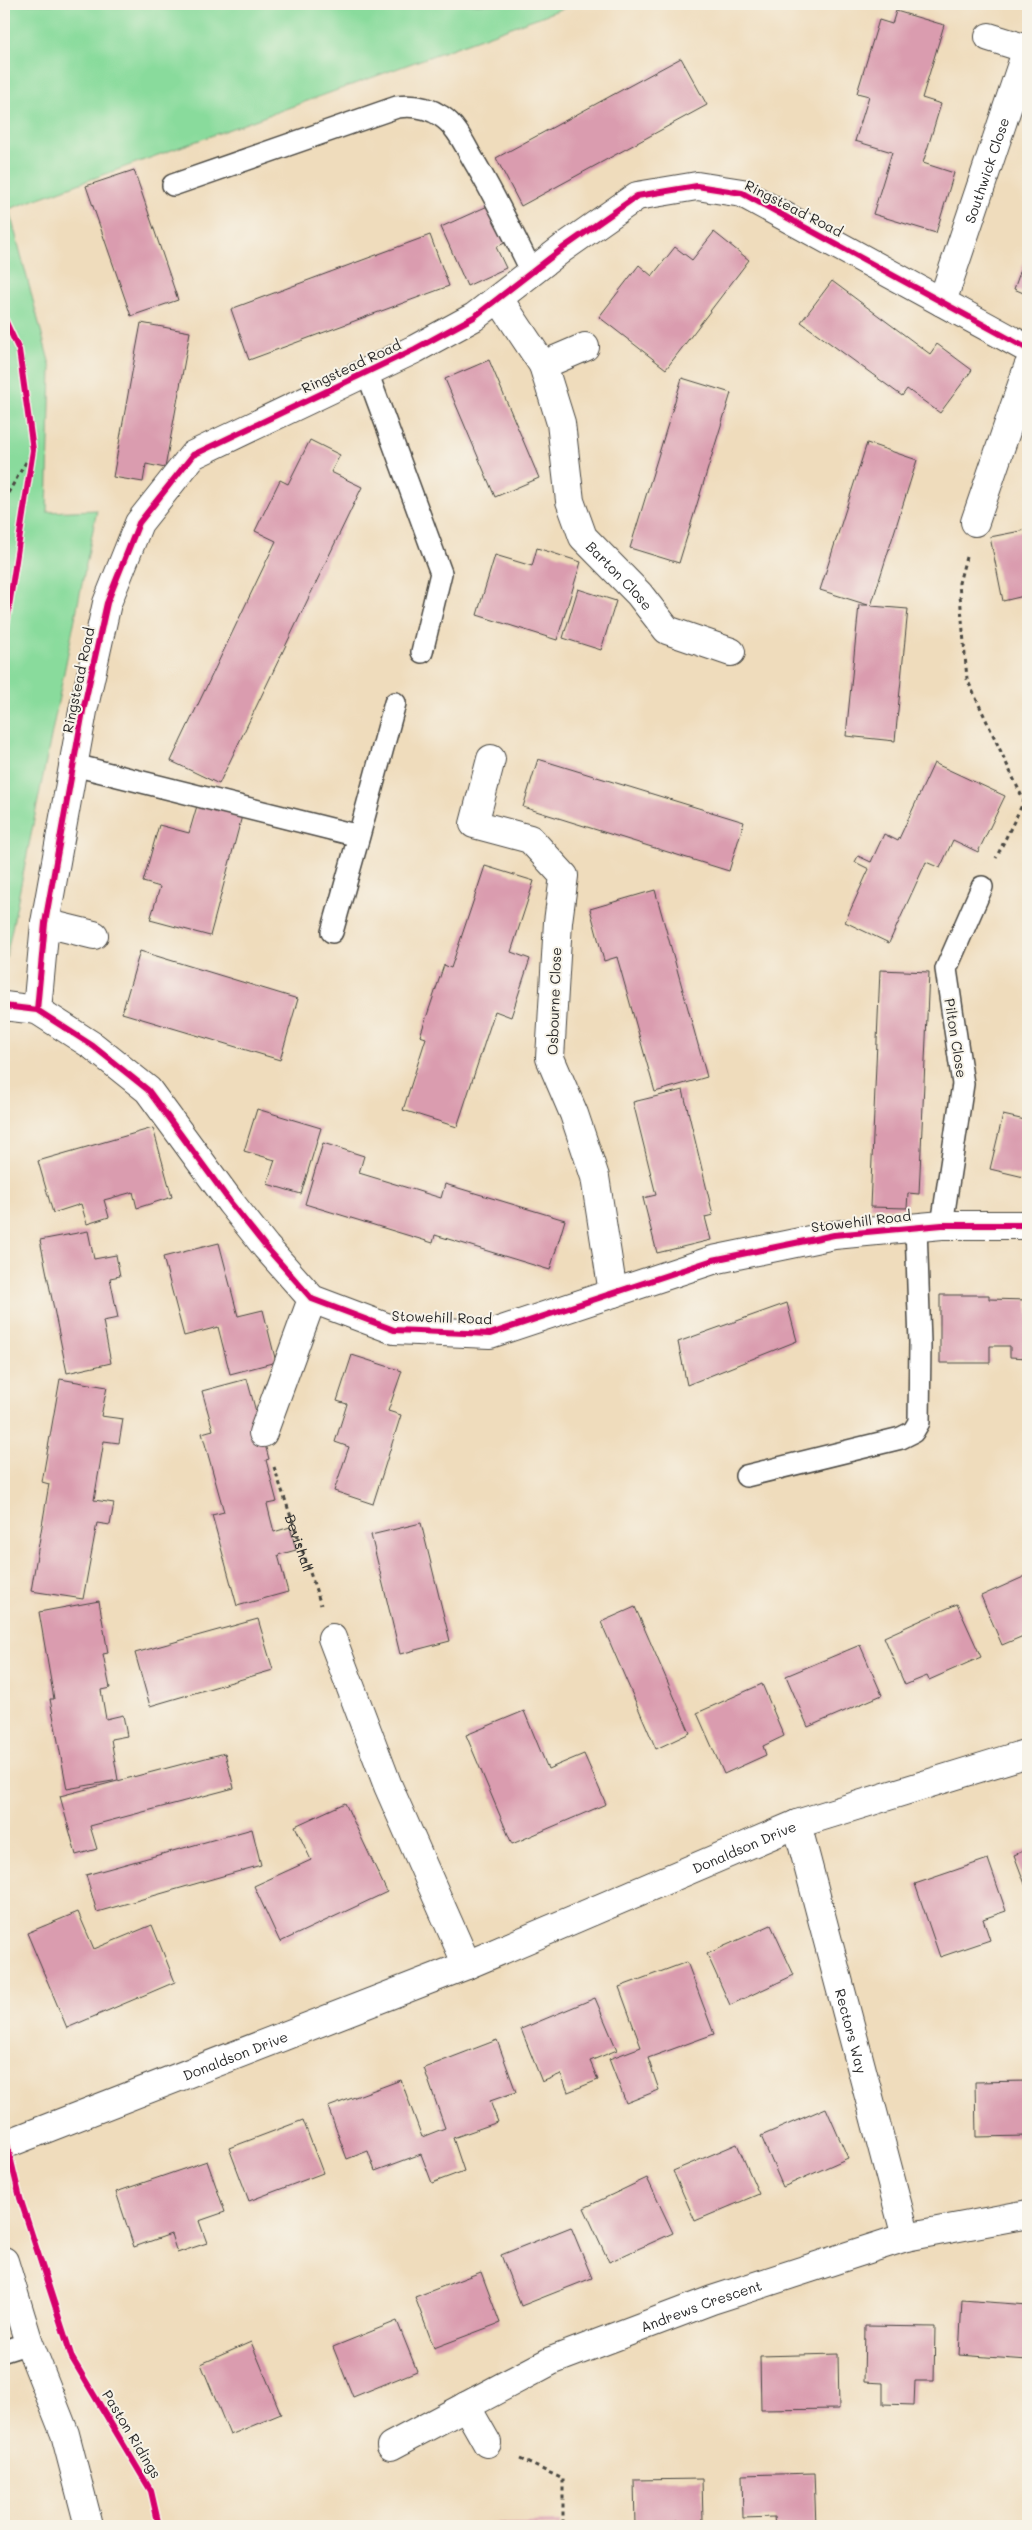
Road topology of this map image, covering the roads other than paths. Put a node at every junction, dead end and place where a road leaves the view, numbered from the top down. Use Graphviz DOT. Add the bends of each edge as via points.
graph roads {
  1 [pos="989,37"];
  2 [pos="173,186"];
  3 [pos="533,274"];
  4 [pos="499,298"];
  5 [pos="942,302"];
  6 [pos="585,347"];
  7 [pos="1028,348"];
  8 [pos="543,364"];
  9 [pos="1028,367"];
  10 [pos="367,372"];
  11 [pos="975,522"];
  12 [pos="422,652"];
  13 [pos="731,652"];
  14 [pos="395,702"];
  15 [pos="491,759"];
  16 [pos="74,765"];
  17 [pos="359,836"];
  18 [pos="982,887"];
  19 [pos="45,923"];
  20 [pos="332,932"];
  21 [pos="94,935"];
  22 [pos="4,1006"];
  23 [pos="37,1010"];
  24 [pos="942,1225"];
  25 [pos="1028,1225"];
  26 [pos="916,1227"];
  27 [pos="613,1293"];
  28 [pos="312,1299"];
  29 [pos="263,1433"];
  30 [pos="746,1476"];
  31 [pos="332,1638"];
  32 [pos="1028,1753"];
  33 [pos="797,1824"];
  34 [pos="467,1965"];
  35 [pos="4,2145"];
  36 [pos="1028,2214"];
  37 [pos="906,2237"];
  38 [pos="4,2260"];
  39 [pos="16,2347"];
  40 [pos="466,2406"];
  41 [pos="487,2443"];
  42 [pos="391,2446"];
  43 [pos="89,2526"];
  1 -- 5 [label="street, Southwick Close" via="1026,49"];
  2 -- 3 [label="lane" via="397,107 429,110 442,116 456,130 497,200"];
  3 -- 4 [label="street, Ringstead Road"];
  3 -- 5 [label="street, Ringstead Road" via="563,248 637,196 697,186 742,193"];
  4 -- 8 [label="street, Barton Close"];
  4 -- 10 [label="street, Ringstead Road" via="474,317"];
  5 -- 7 [label="street, Ringstead Road"];
  6 -- 8 [label="street"];
  8 -- 13 [label="street, Barton Close" via="561,423 570,501 583,537 639,594 667,630"];
  9 -- 11 [label="street"];
  10 -- 12 [label="lane" via="441,573"];
  10 -- 16 [label="street, Ringstead Road" via="193,455 139,523 107,603"];
  14 -- 17 [label="lane"];
  15 -- 27 [label="street, Osbourne Close" via="474,824 530,838 564,876 550,1058 574,1114 595,1177"];
  16 -- 17 [label="lane"];
  16 -- 19 [label="street, Ringstead Road"];
  17 -- 20 [label="lane"];
  18 -- 24 [label="lane, Pilton Close" via="946,969 963,1084"];
  19 -- 21 [label="street"];
  19 -- 23 [label="street, Ringstead Road"];
  22 -- 23 [label="street, Stowehill Road"];
  23 -- 28 [label="street, Stowehill Road" via="93,1046 148,1090 243,1218"];
  24 -- 25 [label="street, Stowehill Road"];
  24 -- 26 [label="street, Stowehill Road"];
  26 -- 27 [label="street, Stowehill Road" via="834,1235 713,1260"];
  26 -- 30 [label="lane" via="920,1343 919,1422 914,1432 901,1438"];
  27 -- 28 [label="street, Stowehill Road" via="490,1334 394,1330"];
  28 -- 29 [label="street"];
  31 -- 34 [label="street" via="388,1786"];
  32 -- 33 [label="street, Donaldson Drive"];
  33 -- 34 [label="street, Donaldson Drive"];
  33 -- 37 [label="street, Rectors Way"];
  34 -- 35 [label="street, Donaldson Drive"];
  36 -- 37 [label="street, Andrews Crescent"];
  37 -- 40 [label="street, Andrews Crescent" via="712,2300 551,2361"];
  38 -- 39 [label="street"];
  39 -- 43 [label="street" via="65,2434"];
  40 -- 41 [label="street"];
  40 -- 42 [label="street, Andrews Crescent"];
}
